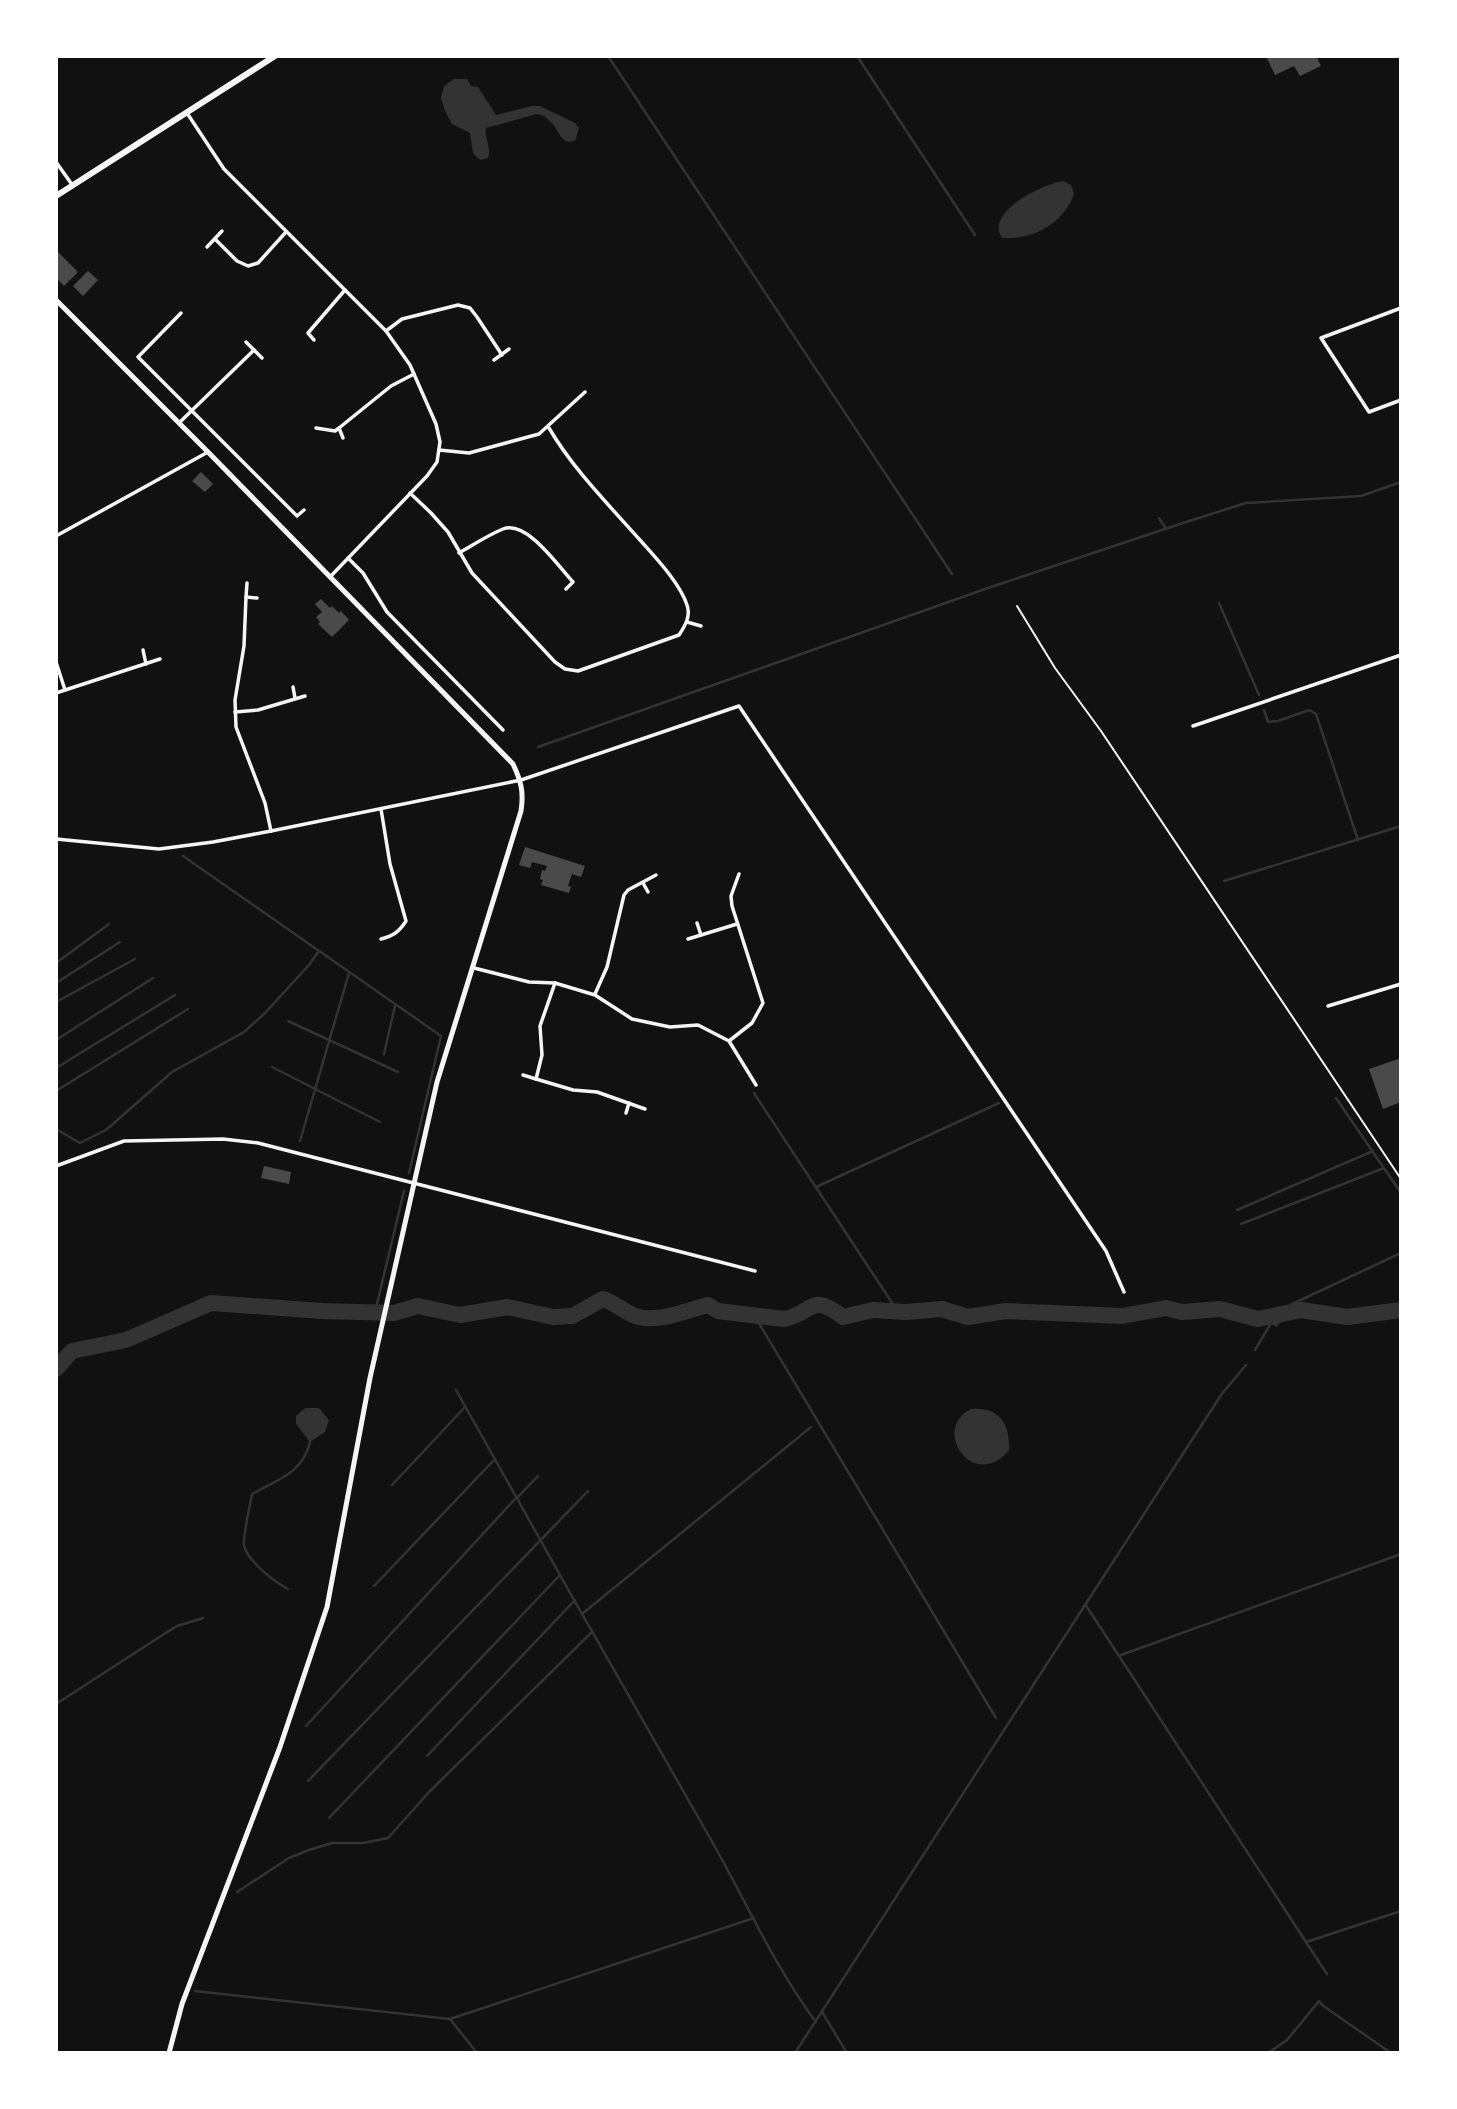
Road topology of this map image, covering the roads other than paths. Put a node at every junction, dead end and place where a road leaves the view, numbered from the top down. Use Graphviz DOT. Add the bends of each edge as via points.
graph roads {
  1 [pos="275,56"];
  2 [pos="187,113"];
  3 [pos="56,162"];
  4 [pos="73,186"];
  5 [pos="56,196"];
  6 [pos="222,231"];
  7 [pos="286,232"];
  8 [pos="215,239"];
  9 [pos="207,247"];
  10 [pos="345,290"];
  11 [pos="56,300"];
  12 [pos="1401,308"];
  13 [pos="181,313"];
  14 [pos="386,331"];
  15 [pos="314,340"];
  16 [pos="246,341"];
  17 [pos="509,349"];
  18 [pos="254,350"];
  19 [pos="502,355"];
  20 [pos="262,358"];
  21 [pos="494,360"];
  22 [pos="414,374"];
  23 [pos="585,392"];
  24 [pos="1401,400"];
  25 [pos="192,411"];
  26 [pos="179,424"];
  27 [pos="316,428"];
  28 [pos="339,428"];
  29 [pos="549,428"];
  30 [pos="343,438"];
  31 [pos="439,450"];
  32 [pos="208,452"];
  33 [pos="410,494"];
  34 [pos="304,510"];
  35 [pos="56,536"];
  36 [pos="459,552"];
  37 [pos="348,558"];
  38 [pos="330,577"];
  39 [pos="247,583"];
  40 [pos="566,589"];
  41 [pos="246,597"];
  42 [pos="257,598"];
  43 [pos="687,622"];
  44 [pos="701,626"];
  45 [pos="143,650"];
  46 [pos="1401,655"];
  47 [pos="160,659"];
  48 [pos="56,662"];
  49 [pos="146,664"];
  50 [pos="293,687"];
  51 [pos="65,690"];
  52 [pos="56,693"];
  53 [pos="305,696"];
  54 [pos="295,698"];
  55 [pos="235,712"];
  56 [pos="1193,726"];
  57 [pos="503,730"];
  58 [pos="521,780"];
  59 [pos="381,809"];
  60 [pos="271,831"];
  61 [pos="56,839"];
  62 [pos="739,874"];
  63 [pos="656,876"];
  64 [pos="643,883"];
  65 [pos="648,892"];
  66 [pos="697,923"];
  67 [pos="737,924"];
  68 [pos="701,935"];
  69 [pos="381,939"];
  70 [pos="688,939"];
  71 [pos="474,968"];
  72 [pos="555,983"];
  73 [pos="1401,984"];
  74 [pos="595,995"];
  75 [pos="1328,1006"];
  76 [pos="729,1041"];
  77 [pos="523,1075"];
  78 [pos="536,1079"];
  79 [pos="756,1085"];
  80 [pos="629,1103"];
  81 [pos="645,1108"];
  82 [pos="626,1113"];
  83 [pos="56,1166"];
  84 [pos="415,1185"];
  85 [pos="755,1271"];
  86 [pos="1125,1293"];
  87 [pos="169,2053"];
  1 -- 2 [label="main road"];
  2 -- 4 [label="main road"];
  2 -- 7 [label="street" via="223,169"];
  3 -- 4 [label="street"];
  4 -- 5 [label="main road"];
  6 -- 8 [label="street"];
  7 -- 8 [label="street" via="258,263 248,266"];
  7 -- 10 [label="street"];
  8 -- 9 [label="street"];
  10 -- 14 [label="street"];
  10 -- 15 [label="street" via="308,333"];
  11 -- 26 [label="street"];
  12 -- 24 [label="street" via="1321,338 1368,412"];
  13 -- 25 [label="street" via="138,357"];
  14 -- 19 [label="street" via="402,319 458,305 470,308"];
  14 -- 22 [label="street"];
  16 -- 18 [label="street"];
  17 -- 19 [label="street"];
  18 -- 20 [label="street"];
  18 -- 25 [label="street"];
  19 -- 21 [label="street"];
  22 -- 28 [label="street" via="391,386"];
  22 -- 31 [label="street" via="436,424"];
  23 -- 29 [label="street"];
  25 -- 26 [label="street"];
  25 -- 34 [label="street" via="297,516"];
  26 -- 32 [label="street"];
  27 -- 28 [label="street"];
  28 -- 30 [label="street"];
  29 -- 31 [label="street" via="469,453"];
  29 -- 43 [label="street" via="566,456 680,591 688,607"];
  31 -- 33 [label="street" via="437,463"];
  32 -- 35 [label="street"];
  32 -- 38 [label="street"];
  33 -- 36 [label="street" via="448,533"];
  33 -- 37 [label="street"];
  36 -- 40 [label="street" via="504,528 517,527 573,582"];
  36 -- 43 [label="street" via="472,573 565,669 578,671 679,635"];
  37 -- 38 [label="street"];
  37 -- 57 [label="street" via="387,612"];
  38 -- 58 [label="street" via="513,764"];
  39 -- 41 [label="street"];
  41 -- 42 [label="street"];
  41 -- 55 [label="street"];
  43 -- 44 [label="street"];
  45 -- 49 [label="street"];
  46 -- 56 [label="street"];
  47 -- 49 [label="street"];
  48 -- 51 [label="street"];
  49 -- 51 [label="street"];
  50 -- 54 [label="street"];
  51 -- 52 [label="street"];
  53 -- 54 [label="street"];
  54 -- 55 [label="street"];
  55 -- 60 [label="street"];
  58 -- 59 [label="street"];
  58 -- 71 [label="street" via="521,811"];
  58 -- 86 [label="street" via="739,706 1106,1251"];
  59 -- 60 [label="street"];
  59 -- 69 [label="street" via="406,921 399,932"];
  60 -- 61 [label="street" via="159,849"];
  62 -- 67 [label="street" via="730,896"];
  63 -- 64 [label="street"];
  64 -- 65 [label="street"];
  64 -- 74 [label="street" via="624,895 607,967"];
  66 -- 68 [label="street"];
  67 -- 68 [label="street"];
  67 -- 76 [label="street" via="763,1003 752,1023"];
  68 -- 70 [label="street"];
  71 -- 72 [label="street" via="529,982"];
  71 -- 84 [label="street" via="441,1071"];
  72 -- 74 [label="street"];
  72 -- 78 [label="street" via="540,1026 542,1055"];
  73 -- 75 [label="street"];
  74 -- 76 [label="street" via="632,1019 670,1027 698,1026"];
  76 -- 79 [label="street"];
  77 -- 78 [label="street"];
  78 -- 80 [label="street"];
  80 -- 81 [label="street"];
  80 -- 82 [label="street"];
  83 -- 84 [label="street" via="124,1141 223,1139 258,1143"];
  84 -- 85 [label="street"];
  84 -- 87 [label="street" via="370,1378 327,1606 285,1734 182,2004"];
}
